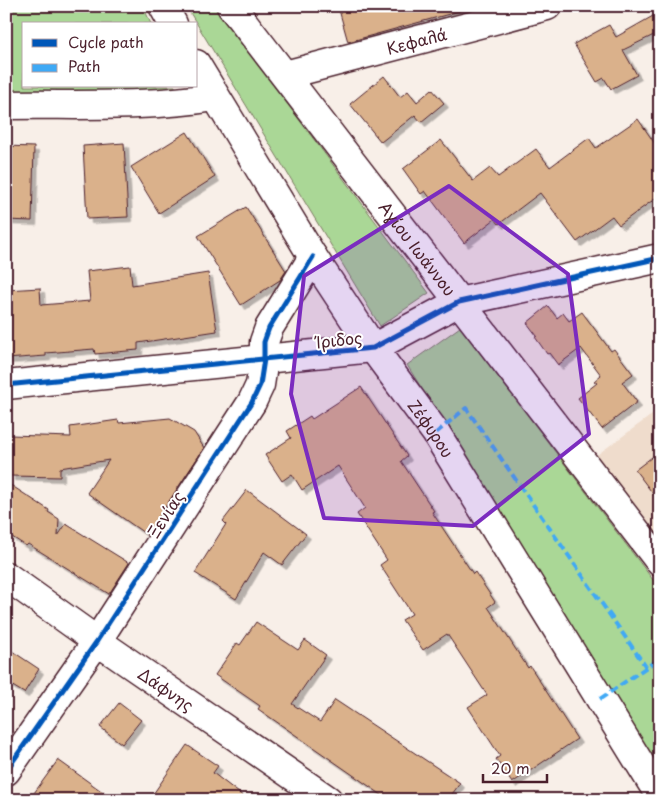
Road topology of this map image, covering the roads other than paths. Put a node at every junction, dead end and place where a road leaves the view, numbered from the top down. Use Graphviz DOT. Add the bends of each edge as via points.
graph roads {
  1 [pos="163,6"];
  2 [pos="231,6"];
  3 [pos="547,6"];
  4 [pos="172,22"];
  5 [pos="198,67"];
  6 [pos="285,75"];
  7 [pos="215,97"];
  8 [pos="6,105"];
  9 [pos="313,257"];
  10 [pos="660,258"];
  11 [pos="459,302"];
  12 [pos="374,348"];
  13 [pos="264,359"];
  14 [pos="6,385"];
  15 [pos="660,562"];
  16 [pos="6,576"];
  17 [pos="97,641"];
  18 [pos="6,771"];
  19 [pos="660,796"];
  20 [pos="328,800"];
  1 -- 4 [label="street"];
  2 -- 6 [label="street, Αγίου Ιωάννου"];
  3 -- 6 [label="street, Κεφαλά"];
  5 -- 7 [label="street, Ζέφυρου"];
  6 -- 11 [label="street, Αγίου Ιωάννου"];
  7 -- 8 [label="street" via="145,103"];
  7 -- 9 [label="street, Ζέφυρου"];
  9 -- 12 [label="street, Ζέφυρου"];
  9 -- 13 [label="street, Ξενίας" via="269,328 264,342"];
  10 -- 11 [label="street, Ίριδος"];
  11 -- 12 [label="street, Ίριδος"];
  11 -- 15 [label="street, Αγίου Ιωάννου"];
  12 -- 13 [label="street, Ίριδος"];
  12 -- 19 [label="street, Ζέφυρου" via="436,432"];
  13 -- 14 [label="street, Ίριδος"];
  13 -- 17 [label="street, Ξενίας" via="260,385 252,402"];
  16 -- 17 [label="street, Δάφνης"];
  17 -- 18 [label="street, Ξενίας"];
  17 -- 20 [label="street, Δάφνης"];
}
